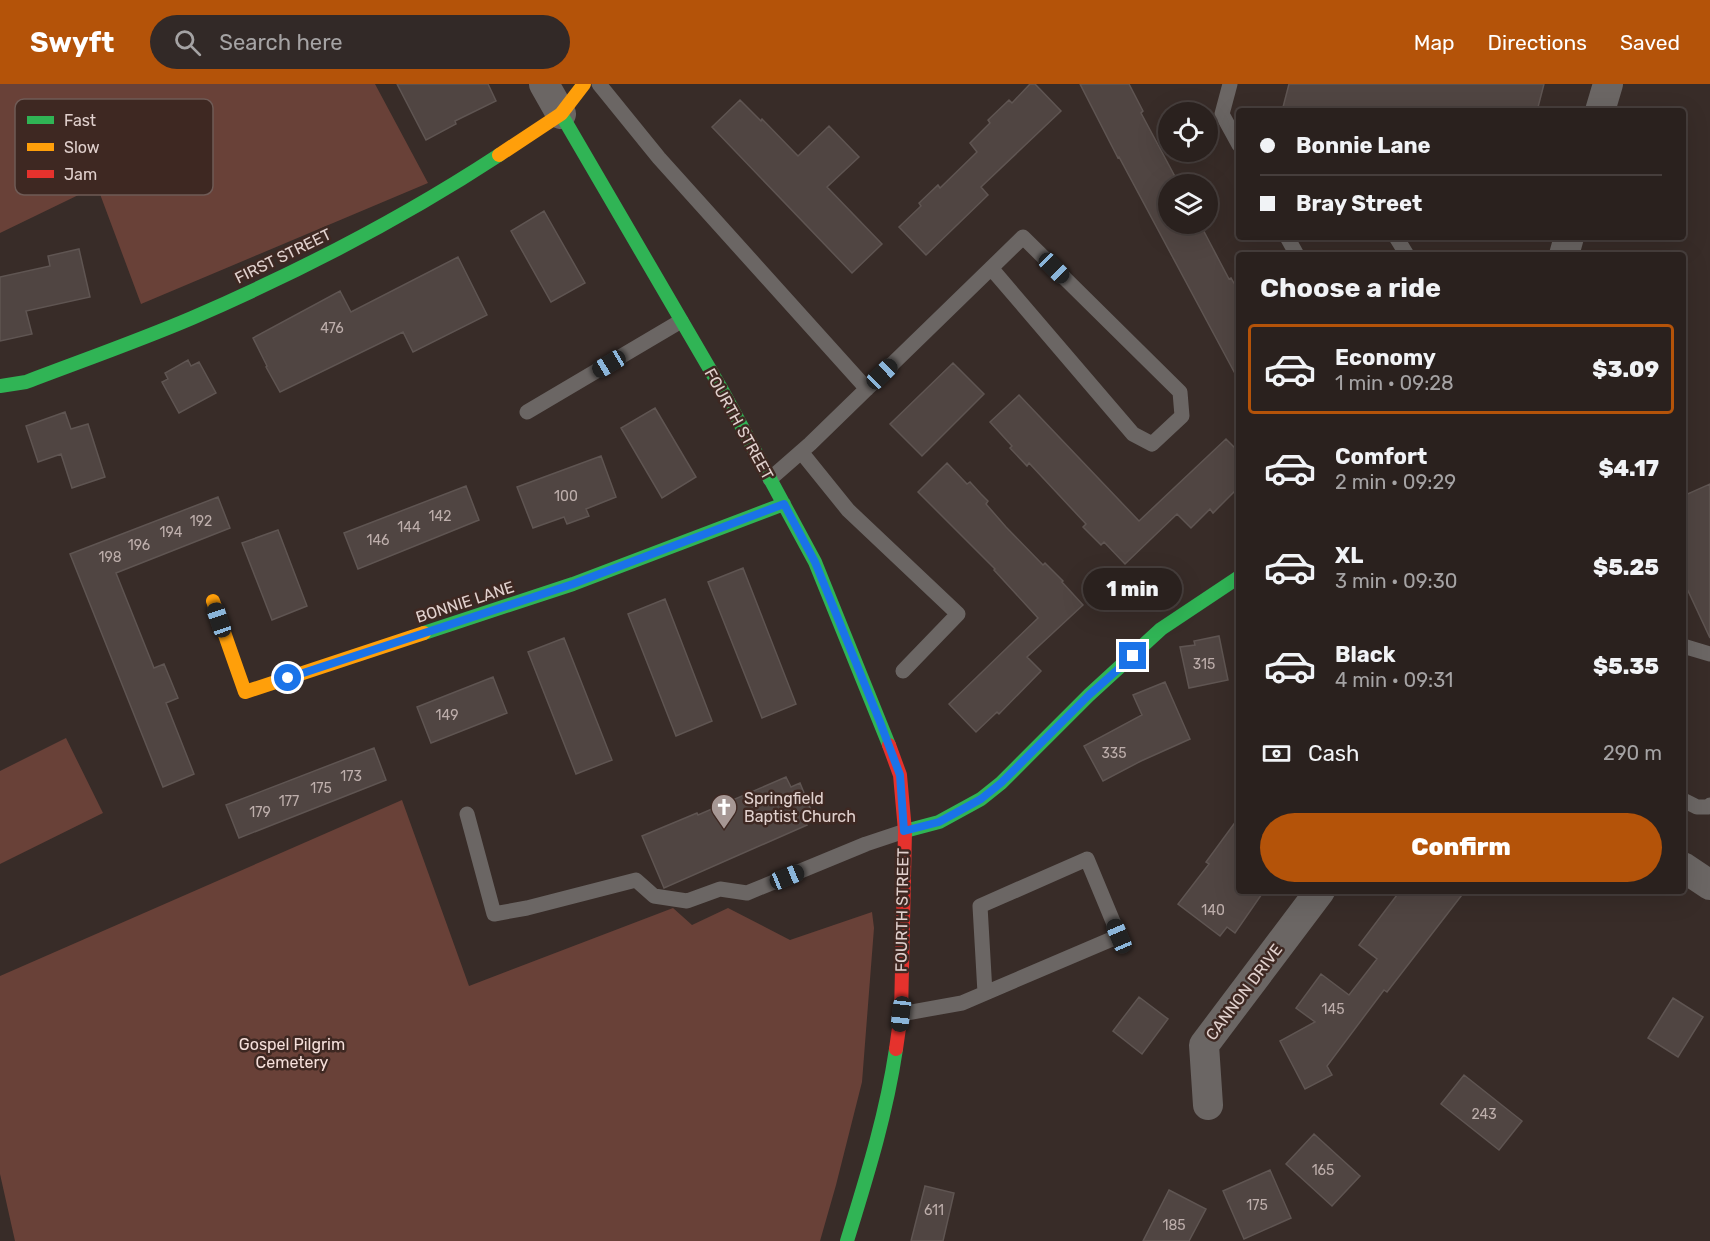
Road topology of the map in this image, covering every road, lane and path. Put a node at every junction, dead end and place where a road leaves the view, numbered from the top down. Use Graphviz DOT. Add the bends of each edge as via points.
graph roads {
  1 [pos="544,84"];
  2 [pos="584,84"];
  3 [pos="599,84"];
  4 [pos="1230,84"];
  5 [pos="1608,84"];
  6 [pos="1601,108"];
  7 [pos="561,114"];
  8 [pos="1236,140"];
  9 [pos="990,268"];
  10 [pos="681,321"];
  11 [pos="0,386"];
  12 [pos="867,389"];
  13 [pos="527,412"];
  14 [pos="802,453"];
  15 [pos="770,480"];
  16 [pos="784,504"];
  17 [pos="1236,579"];
  18 [pos="213,601"];
  19 [pos="1686,647"];
  20 [pos="1710,654"];
  21 [pos="903,671"];
  22 [pos="1686,802"];
  23 [pos="1710,805"];
  24 [pos="466,814"];
  25 [pos="904,831"];
  26 [pos="1686,869"];
  27 [pos="1710,885"];
  28 [pos="1318,894"];
  29 [pos="986,993"];
  30 [pos="901,1014"];
  31 [pos="1208,1104"];
  32 [pos="847,1241"];
  1 -- 7 [label="street, FOURTH STREET"];
  2 -- 7 [label="street, FIRST STREET"];
  3 -- 12 [label="lane" via="659,158"];
  4 -- 8 [label="lane" via="1222,114"];
  5 -- 6 [label="street"];
  7 -- 10 [label="street, FOURTH STREET"];
  7 -- 11 [label="street, FIRST STREET" via="462,179 327,255 192,318 26,382"];
  9 -- 9 [label="lane" via="1023,237 1180,392 1182,416 1152,444 1133,434"];
  9 -- 12 [label="lane"];
  10 -- 13 [label="lane"];
  10 -- 15 [label="street, FOURTH STREET"];
  12 -- 14 [label="lane"];
  14 -- 15 [label="lane"];
  14 -- 21 [label="lane" via="849,510 958,614"];
  15 -- 16 [label="street, FOURTH STREET"];
  16 -- 18 [label="street, BONNIE LANE" via="573,584 245,692"];
  16 -- 25 [label="street, FOURTH STREET" via="815,562 900,775"];
  17 -- 25 [label="street" via="1161,629 981,799 939,822"];
  19 -- 20 [label="lane"];
  22 -- 23 [label="lane" via="1696,807"];
  24 -- 25 [label="lane" via="494,914 636,880 654,896 687,901 720,889 747,893"];
  25 -- 30 [label="street, FOURTH STREET"];
  26 -- 27 [label="street"];
  28 -- 31 [label="street, CANNON DRIVE" via="1204,1045"];
  29 -- 29 [label="lane" via="1119,936 1086,859 980,906"];
  29 -- 30 [label="lane" via="962,1004"];
  30 -- 32 [label="street, FOURTH STREET" via="880,1133"];
}
